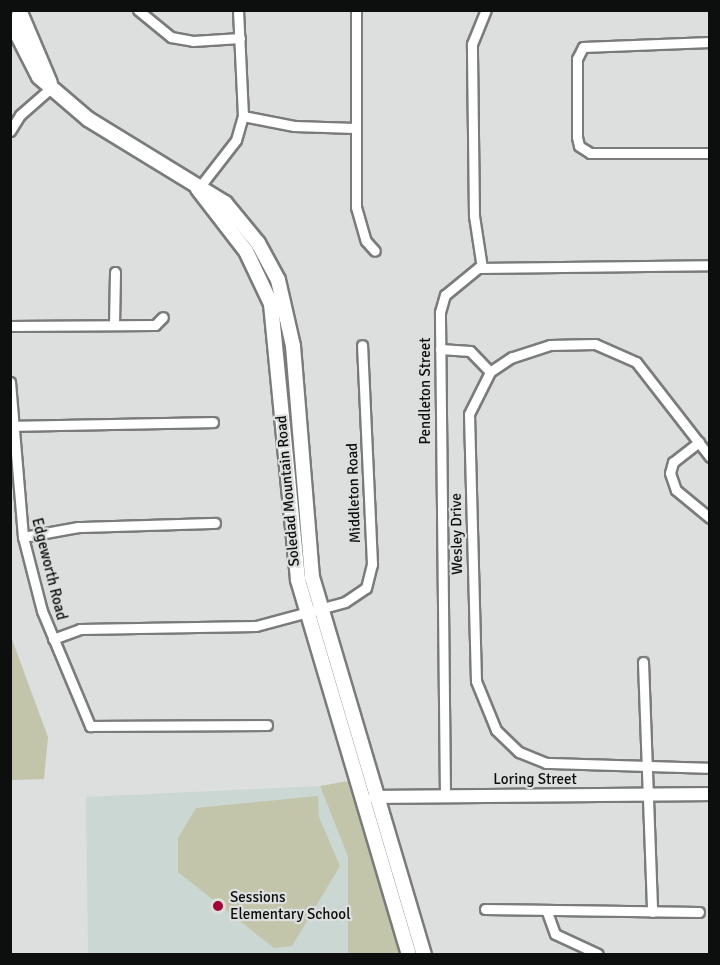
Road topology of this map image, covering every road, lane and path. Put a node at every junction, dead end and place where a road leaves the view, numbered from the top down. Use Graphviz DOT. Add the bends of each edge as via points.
graph roads {
  1 [pos="19,10"];
  2 [pos="138,10"];
  3 [pos="238,10"];
  4 [pos="356,10"];
  5 [pos="486,10"];
  6 [pos="10,20"];
  7 [pos="240,38"];
  8 [pos="710,42"];
  9 [pos="52,87"];
  10 [pos="243,116"];
  11 [pos="355,128"];
  12 [pos="10,131"];
  13 [pos="710,153"];
  14 [pos="198,189"];
  15 [pos="375,251"];
  16 [pos="710,265"];
  17 [pos="482,268"];
  18 [pos="115,272"];
  19 [pos="164,317"];
  20 [pos="114,325"];
  21 [pos="10,326"];
  22 [pos="363,345"];
  23 [pos="440,349"];
  24 [pos="490,372"];
  25 [pos="10,382"];
  26 [pos="213,422"];
  27 [pos="11,426"];
  28 [pos="699,442"];
  29 [pos="710,457"];
  30 [pos="710,518"];
  31 [pos="215,523"];
  32 [pos="23,537"];
  33 [pos="321,610"];
  34 [pos="306,614"];
  35 [pos="53,639"];
  36 [pos="643,662"];
  37 [pos="267,725"];
  38 [pos="650,767"];
  39 [pos="710,768"];
  40 [pos="651,794"];
  41 [pos="710,794"];
  42 [pos="445,796"];
  43 [pos="368,799"];
  44 [pos="485,909"];
  45 [pos="548,912"];
  46 [pos="652,912"];
  47 [pos="699,912"];
  48 [pos="409,954"];
  49 [pos="424,954"];
  50 [pos="598,954"];
  1 -- 9 [label="main road"];
  2 -- 7 [label="street" via="171,37 193,41"];
  3 -- 7 [label="street"];
  4 -- 11 [label="street"];
  5 -- 17 [label="street" via="472,44 474,216"];
  6 -- 9 [label="main road, Soledad Mountain Road" via="29,61"];
  7 -- 10 [label="street"];
  8 -- 13 [label="street" via="583,47 577,59 579,146 590,153"];
  9 -- 12 [label="street"];
  9 -- 14 [label="main road, Soledad Mountain Road" via="88,119"];
  10 -- 11 [label="street"];
  10 -- 14 [label="street" via="236,140"];
  11 -- 15 [label="street" via="356,207 366,241"];
  14 -- 33 [label="main road, Soledad Mountain Road" via="225,203 244,225 270,264 285,300 293,346 303,513"];
  14 -- 34 [label="main road, Soledad Mountain Road" via="246,251 272,304 289,514"];
  16 -- 17 [label="street"];
  17 -- 23 [label="street, Pendleton Street" via="468,272 446,295"];
  18 -- 20 [label="street"];
  19 -- 20 [label="street" via="155,324"];
  20 -- 21 [label="street"];
  22 -- 33 [label="street, Middleton Road" via="372,564 366,588 356,598"];
  23 -- 24 [label="street" via="470,351"];
  23 -- 42 [label="street, Pendleton Street"];
  24 -- 28 [label="street" via="512,357 550,345 595,344 620,351 649,376"];
  24 -- 38 [label="street, Wesley Drive" via="469,414 480,700 502,738 546,763"];
  25 -- 27 [label="street, Edgeworth Road"];
  26 -- 27 [label="street"];
  27 -- 32 [label="street, Edgeworth Road"];
  28 -- 29 [label="street"];
  28 -- 30 [label="street" via="673,462 670,473 676,490"];
  31 -- 32 [label="street" via="78,527"];
  32 -- 35 [label="street, Edgeworth Road"];
  33 -- 34 [label="street, Middleton Road"];
  33 -- 43 [label="main road, Soledad Mountain Road"];
  34 -- 35 [label="street, Middleton Road" via="256,626 80,629"];
  34 -- 43 [label="main road, Soledad Mountain Road"];
  35 -- 37 [label="street, Edgeworth Road" via="88,720 96,729"];
  36 -- 38 [label="street"];
  38 -- 39 [label="street, Wesley Drive"];
  38 -- 40 [label="street"];
  40 -- 41 [label="street, Loring Street"];
  40 -- 42 [label="street, Loring Street"];
  40 -- 46 [label="street"];
  42 -- 43 [label="street, Loring Street"];
  43 -- 48 [label="main road, Soledad Mountain Road"];
  43 -- 49 [label="main road, Soledad Mountain Road"];
  44 -- 45 [label="street"];
  45 -- 46 [label="street"];
  45 -- 50 [label="street" via="555,934"];
  46 -- 47 [label="street"];
}
